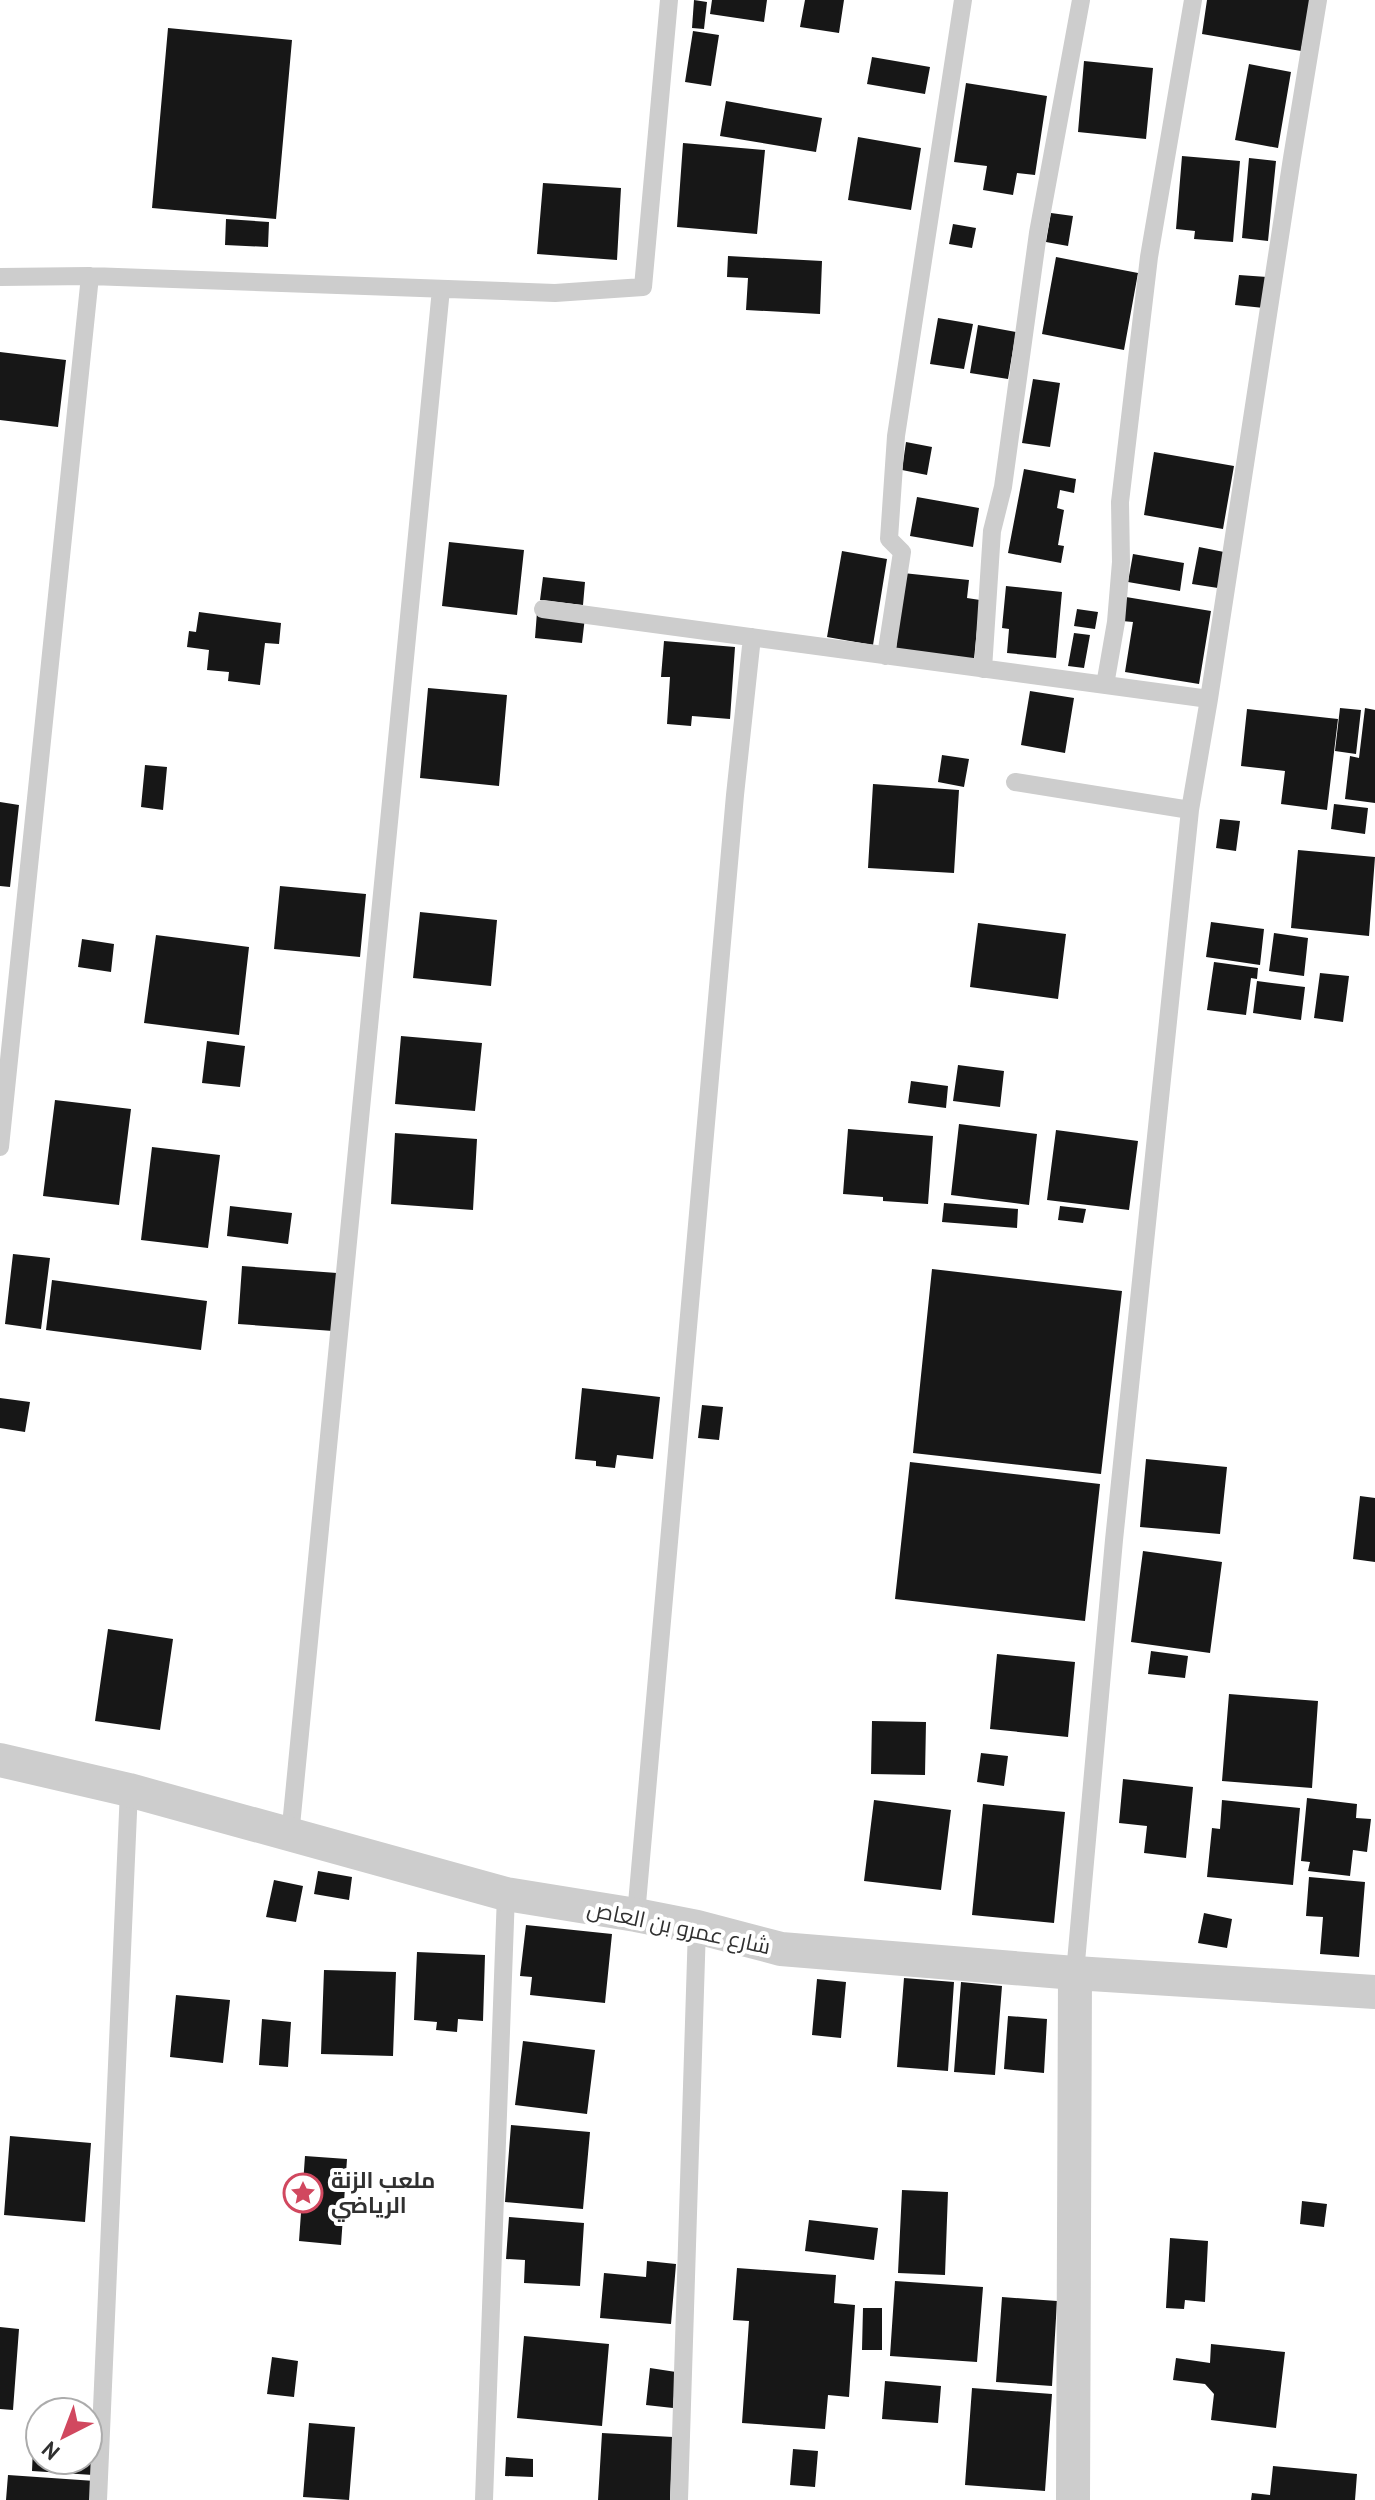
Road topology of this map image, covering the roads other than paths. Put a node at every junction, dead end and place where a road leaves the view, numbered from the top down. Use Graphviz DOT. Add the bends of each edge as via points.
graph roads {
  1 [pos="669,0"];
  2 [pos="963,0"];
  3 [pos="1081,0"];
  4 [pos="1193,0"];
  5 [pos="1318,0"];
  6 [pos="90,276"];
  7 [pos="0,277"];
  8 [pos="441,289"];
  9 [pos="543,609"];
  10 [pos="752,637"];
  11 [pos="886,656"];
  12 [pos="983,669"];
  13 [pos="1105,685"];
  14 [pos="1209,699"];
  15 [pos="1015,782"];
  16 [pos="1190,810"];
  17 [pos="0,1147"];
  18 [pos="0,1760"];
  19 [pos="129,1790"];
  20 [pos="290,1836"];
  21 [pos="506,1894"];
  22 [pos="636,1915"];
  23 [pos="697,1927"];
  24 [pos="1075,1973"];
  25 [pos="1375,1992"];
  26 [pos="98,2500"];
  27 [pos="484,2500"];
  28 [pos="679,2500"];
  29 [pos="1073,2500"];
  1 -- 8 [label="lane" via="643,287 555,293"];
  2 -- 11 [label="lane" via="896,436 889,539 902,552"];
  3 -- 12 [label="lane" via="992,531"];
  4 -- 13 [label="lane" via="1149,257 1120,502 1116,622"];
  5 -- 14 [label="lane"];
  6 -- 7 [label="lane"];
  6 -- 8 [label="lane"];
  6 -- 17 [label="lane"];
  8 -- 20 [label="lane"];
  9 -- 10 [label="lane"];
  10 -- 11 [label="lane"];
  10 -- 22 [label="lane"];
  11 -- 12 [label="lane"];
  12 -- 13 [label="lane"];
  13 -- 14 [label="lane"];
  14 -- 16 [label="lane"];
  15 -- 16 [label="lane"];
  16 -- 24 [label="lane"];
  18 -- 19 [label="street, شارع عمرو بن العاص"];
  19 -- 20 [label="street, شارع عمرو بن العاص"];
  19 -- 26 [label="lane"];
  20 -- 21 [label="street, شارع عمرو بن العاص"];
  21 -- 22 [label="street, شارع عمرو بن العاص"];
  21 -- 27 [label="lane"];
  22 -- 23 [label="street, شارع عمرو بن العاص"];
  23 -- 24 [label="street, شارع عمرو بن العاص" via="781,1949"];
  23 -- 28 [label="lane"];
  24 -- 25 [label="street, شارع عمرو بن العاص"];
  24 -- 29 [label="street"];
}
